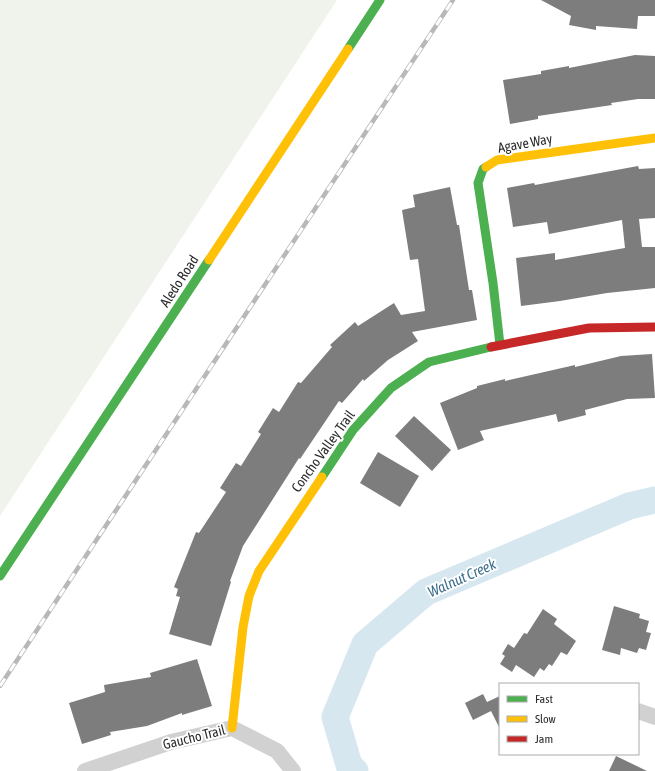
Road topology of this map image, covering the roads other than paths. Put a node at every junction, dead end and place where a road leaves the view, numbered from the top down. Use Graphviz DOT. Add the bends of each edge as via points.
graph roads {
  1 [pos="380,0"];
  2 [pos="655,138"];
  3 [pos="655,327"];
  4 [pos="500,345"];
  5 [pos="0,576"];
  6 [pos="639,711"];
  7 [pos="655,717"];
  8 [pos="232,728"];
  9 [pos="85,771"];
  10 [pos="293,771"];
  1 -- 5 [label="street, Aledo Road"];
  2 -- 4 [label="street, Agave Way" via="497,160 483,169 478,183"];
  3 -- 4 [label="street, Concho Valley Trail" via="589,328"];
  4 -- 8 [label="street, Concho Valley Trail" via="429,362 391,388 353,430 259,571 249,596 243,627"];
  6 -- 7 [label="street"];
  8 -- 9 [label="street, Gaucho Trail" via="171,742"];
  8 -- 10 [label="street, Gaucho Trail" via="276,751"];
}
